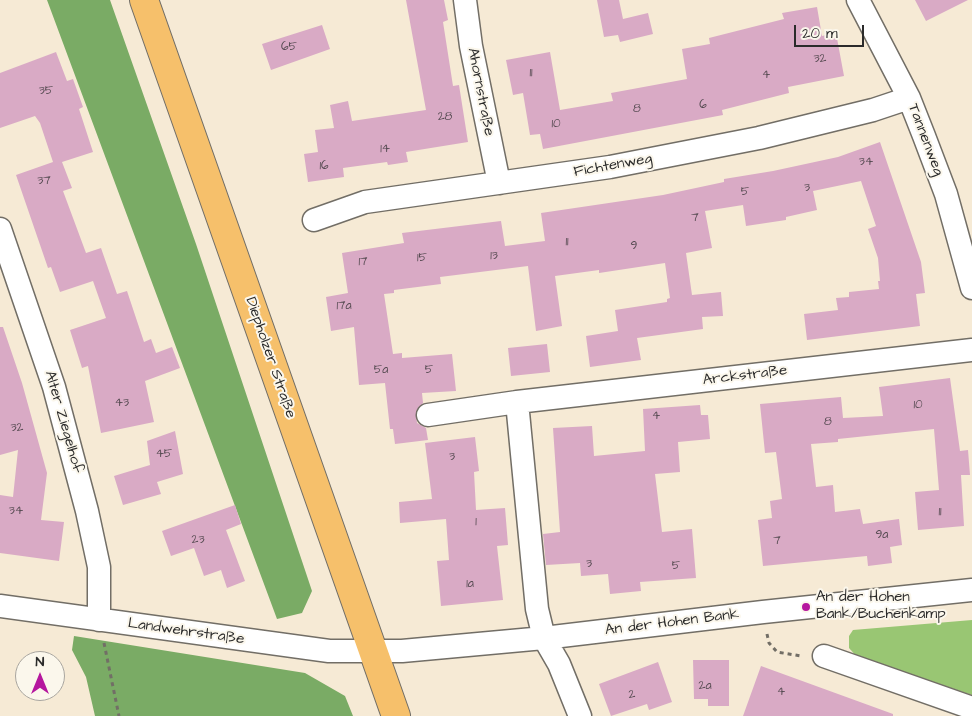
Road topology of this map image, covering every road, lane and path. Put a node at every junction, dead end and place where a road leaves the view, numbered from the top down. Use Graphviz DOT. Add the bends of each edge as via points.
graph roads {
  1 [pos="144,0"];
  2 [pos="465,0"];
  3 [pos="858,0"];
  4 [pos="909,98"];
  5 [pos="499,183"];
  6 [pos="314,220"];
  7 [pos="0,229"];
  8 [pos="972,288"];
  9 [pos="972,350"];
  10 [pos="517,402"];
  11 [pos="428,415"];
  12 [pos="972,590"];
  13 [pos="0,606"];
  14 [pos="763,612"];
  15 [pos="99,620"];
  16 [pos="544,638"];
  17 [pos="372,650"];
  18 [pos="824,656"];
  19 [pos="972,708"];
  20 [pos="119,716"];
  21 [pos="396,716"];
  22 [pos="580,716"];
  1 -- 17 [label="main road, Diepholzer Straße"];
  2 -- 5 [label="street, Ahornstraße" via="471,46"];
  3 -- 4 [label="street, Tannenweg"];
  4 -- 5 [label="street, Fichtenweg" via="759,138 610,167"];
  4 -- 8 [label="street, Tannenweg" via="946,194"];
  5 -- 6 [label="street, Fichtenweg" via="364,202"];
  7 -- 15 [label="street, Alter Ziegelhof" via="54,387 87,511 99,567"];
  9 -- 10 [label="street, Arckstraße"];
  10 -- 11 [label="street, Arckstraße"];
  10 -- 16 [label="street" via="537,609"];
  12 -- 14 [label="street, An der Hohen Bank"];
  13 -- 15 [label="street, Landwehrstraße"];
  14 -- 16 [label="street, An der Hohen Bank"];
  14 -- 18 [label="path" via="769,643 777,652"];
  15 -- 17 [label="street, Landwehrstraße" via="329,651"];
  15 -- 20 [label="path"];
  16 -- 17 [label="street, An der Hohen Bank" via="402,651"];
  16 -- 22 [label="street" via="559,664"];
  17 -- 21 [label="main road, Diepholzer Straße"];
  18 -- 19 [label="street"];
}
